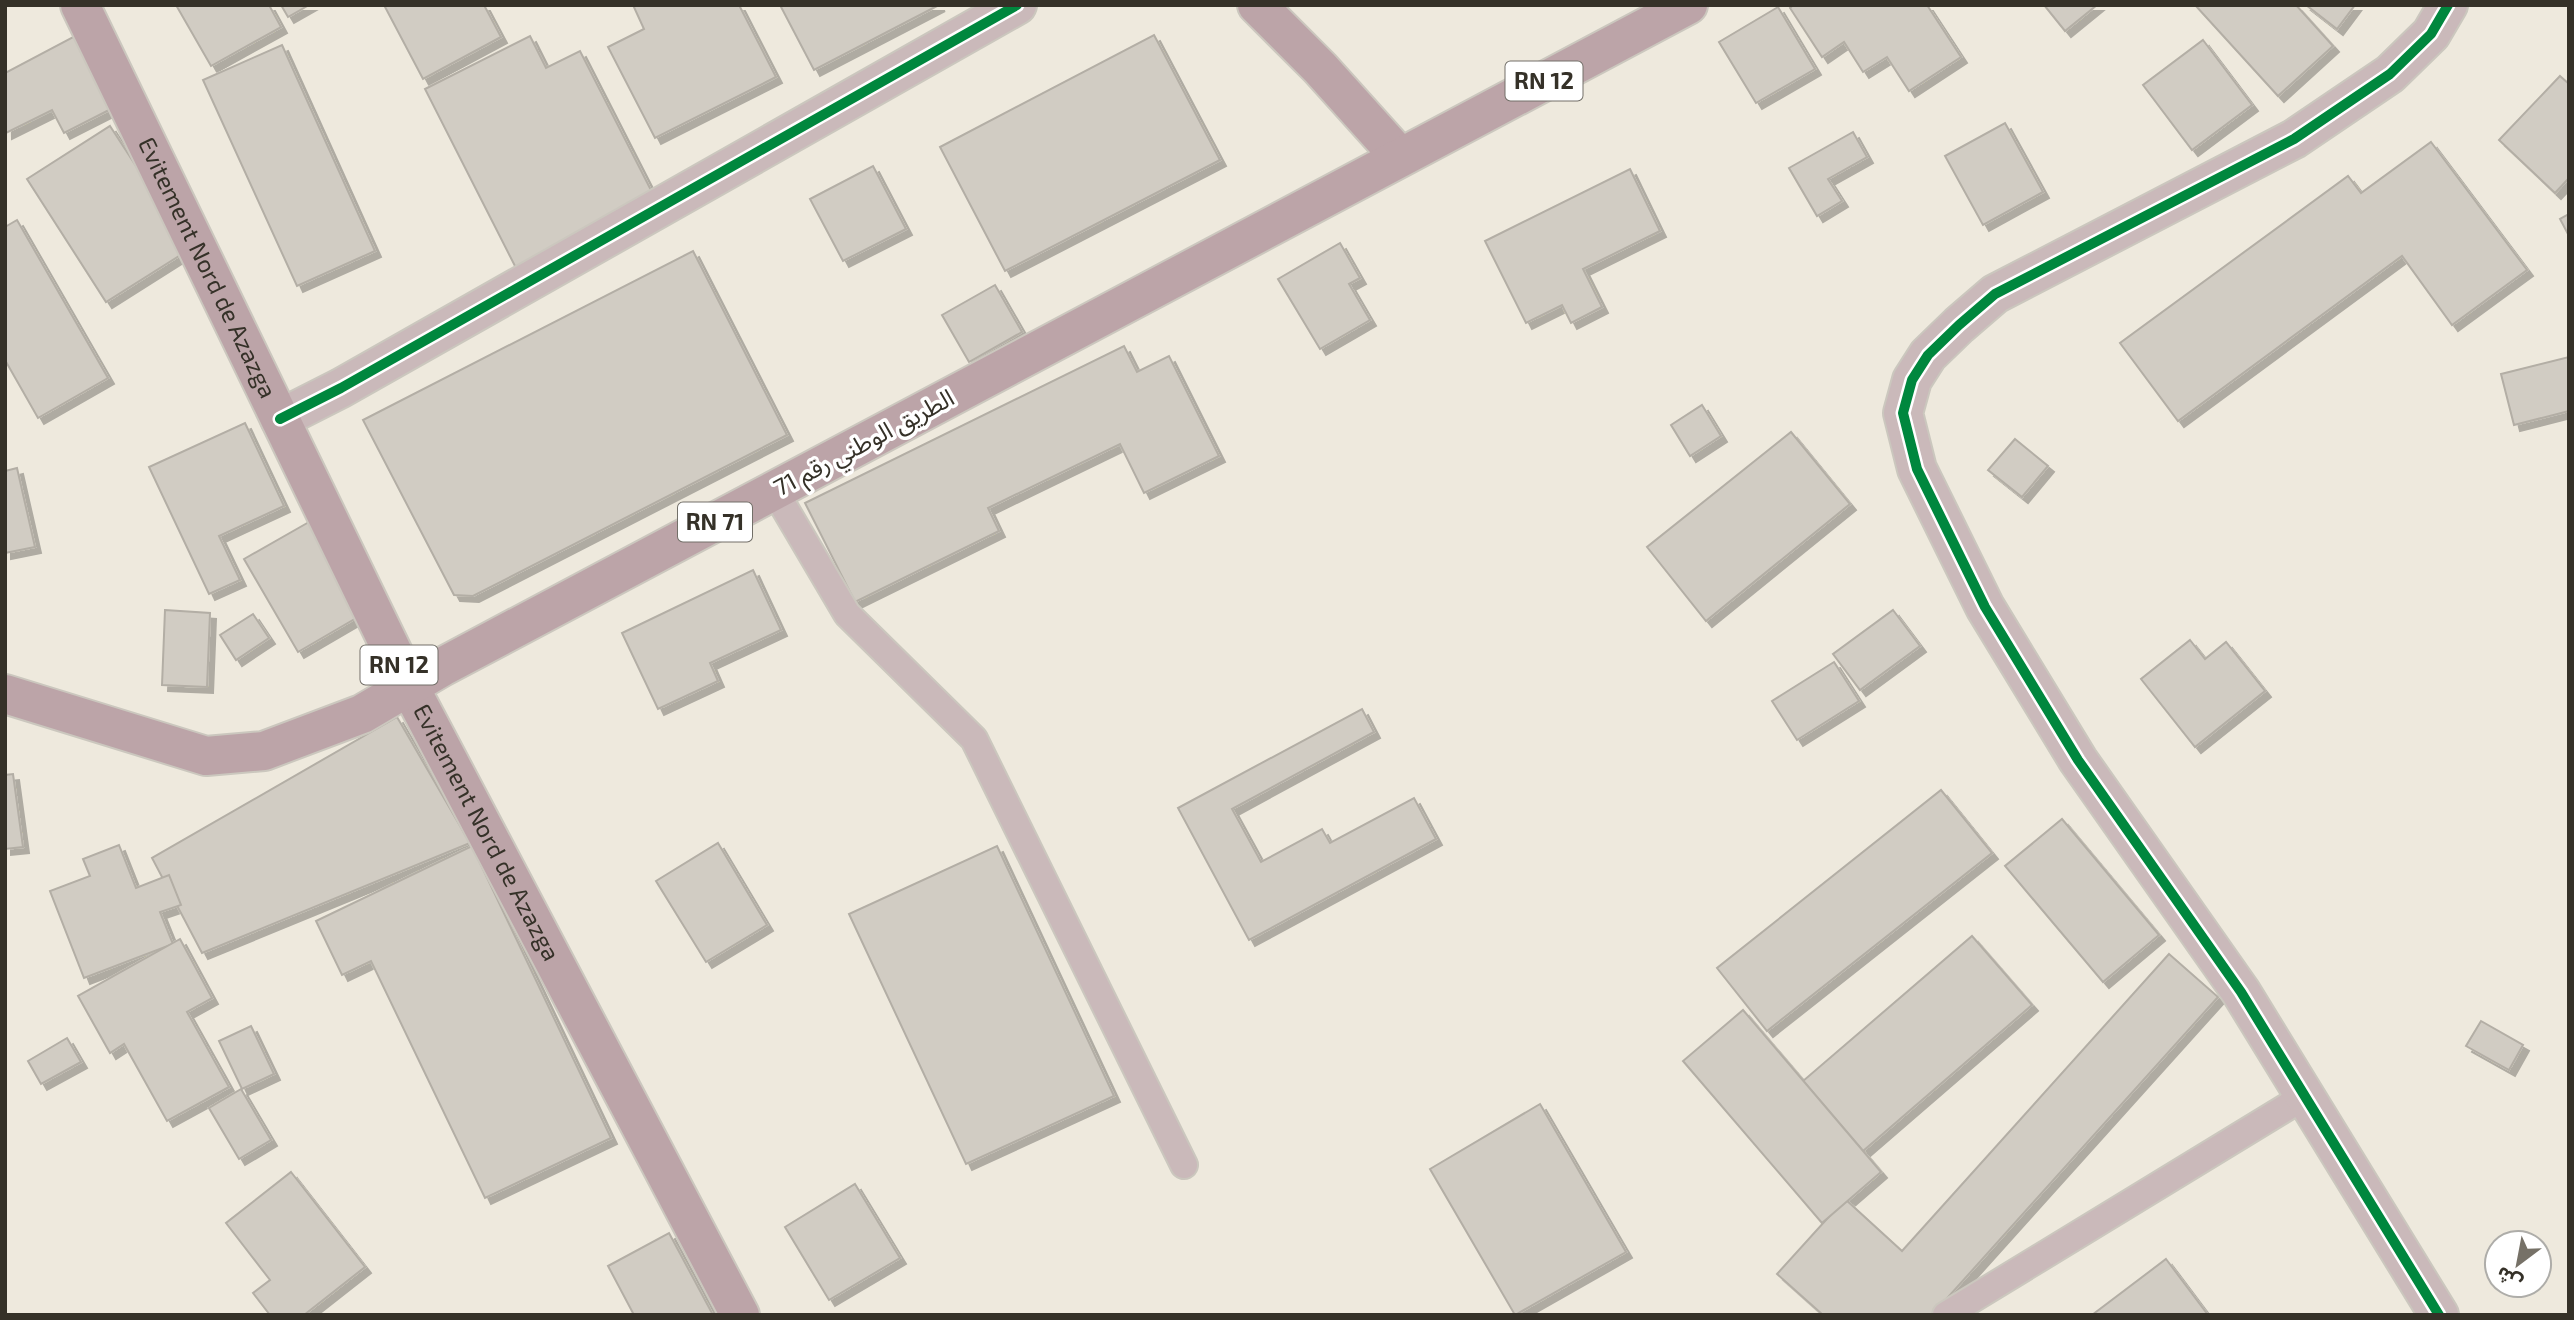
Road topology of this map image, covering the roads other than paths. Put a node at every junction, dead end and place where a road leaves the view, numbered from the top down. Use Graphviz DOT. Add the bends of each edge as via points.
graph roads {
  1 [pos="80,5"];
  2 [pos="1017,5"];
  3 [pos="1256,5"];
  4 [pos="1688,5"];
  5 [pos="2448,5"];
  6 [pos="1400,158"];
  7 [pos="280,419"];
  8 [pos="774,490"];
  9 [pos="410,686"];
  10 [pos="5,694"];
  11 [pos="2305,1096"];
  12 [pos="1184,1166"];
  13 [pos="740,1315"];
  14 [pos="1946,1315"];
  15 [pos="2439,1315"];
  1 -- 7 [label="main road, Evitement Nord de Azazga / RN 12"];
  2 -- 7 [label="street"];
  3 -- 6 [label="main road"];
  4 -- 6 [label="main road, RN 12"];
  5 -- 11 [label="street" via="2431,34 2390,74 2294,139 1995,294 1928,355 1912,380 1903,412 1917,469 1985,607 2078,760 2241,992"];
  6 -- 8 [label="main road, الطريق الوطني رقم 71 / RN 71"];
  7 -- 9 [label="main road, Evitement Nord de Azazga / RN 12"];
  8 -- 9 [label="main road, الطريق الوطني رقم 71 / RN 71"];
  8 -- 12 [label="lane" via="847,614 974,739"];
  9 -- 10 [label="main road, الطريق الوطني رقم 71 / RN 71" via="362,714 264,751 206,756"];
  9 -- 13 [label="main road, Evitement Nord de Azazga / RN 12"];
  11 -- 14 [label="lane"];
  11 -- 15 [label="street"];
}
